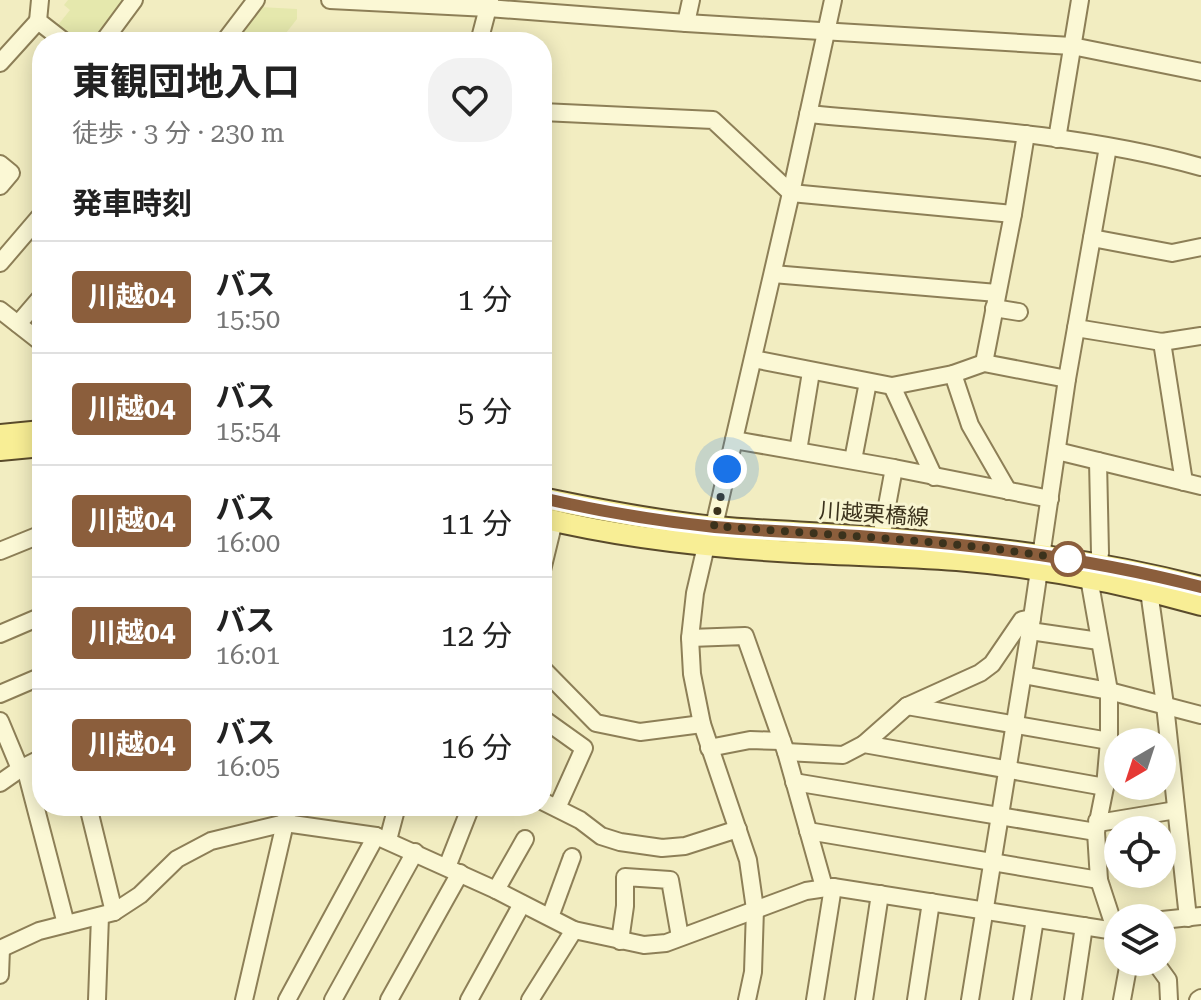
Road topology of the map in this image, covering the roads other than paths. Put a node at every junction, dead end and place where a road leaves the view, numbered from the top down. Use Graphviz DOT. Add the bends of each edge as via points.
graph roads {
  1 [pos="40,0"];
  2 [pos="134,0"];
  3 [pos="256,0"];
  4 [pos="330,0"];
  5 [pos="691,0"];
  6 [pos="833,0"];
  7 [pos="1080,0"];
  8 [pos="489,4"];
  9 [pos="38,21"];
  10 [pos="686,23"];
  11 [pos="826,30"];
  12 [pos="52,32"];
  13 [pos="110,32"];
  14 [pos="232,32"];
  15 [pos="482,32"];
  16 [pos="1072,46"];
  17 [pos="0,63"];
  18 [pos="1201,72"];
  19 [pos="552,112"];
  20 [pos="808,114"];
  21 [pos="1026,134"];
  22 [pos="1057,139"];
  23 [pos="1108,147"];
  24 [pos="0,164"];
  25 [pos="1201,167"];
  26 [pos="0,186"];
  27 [pos="791,193"];
  28 [pos="1013,214"];
  29 [pos="32,226"];
  30 [pos="1092,238"];
  31 [pos="1201,247"];
  32 [pos="0,263"];
  33 [pos="773,274"];
  34 [pos="996,301"];
  35 [pos="32,308"];
  36 [pos="0,310"];
  37 [pos="1019,312"];
  38 [pos="18,324"];
  39 [pos="1076,328"];
  40 [pos="32,335"];
  41 [pos="1201,336"];
  42 [pos="1162,342"];
  43 [pos="753,359"];
  44 [pos="984,363"];
  45 [pos="811,372"];
  46 [pos="953,374"];
  47 [pos="1067,379"];
  48 [pos="868,382"];
  49 [pos="892,386"];
  50 [pos="32,432"];
  51 [pos="0,435"];
  52 [pos="734,440"];
  53 [pos="32,447"];
  54 [pos="0,450"];
  55 [pos="798,451"];
  56 [pos="1057,451"];
  57 [pos="853,460"];
  58 [pos="1098,461"];
  59 [pos="894,468"];
  60 [pos="934,477"];
  61 [pos="1184,482"];
  62 [pos="1201,486"];
  63 [pos="1008,491"];
  64 [pos="1050,499"];
  65 [pos="552,500"];
  66 [pos="552,520"];
  67 [pos="710,536"];
  68 [pos="32,538"];
  69 [pos="881,538"];
  70 [pos="0,551"];
  71 [pos="1040,562"];
  72 [pos="1093,571"];
  73 [pos="1201,587"];
  74 [pos="1149,591"];
  75 [pos="1201,605"];
  76 [pos="32,620"];
  77 [pos="1031,625"];
  78 [pos="0,634"];
  79 [pos="690,638"];
  80 [pos="1099,641"];
  81 [pos="1023,675"];
  82 [pos="552,678"];
  83 [pos="32,680"];
  84 [pos="1109,691"];
  85 [pos="0,694"];
  86 [pos="1165,705"];
  87 [pos="907,706"];
  88 [pos="1201,715"];
  89 [pos="0,721"];
  90 [pos="702,724"];
  91 [pos="552,725"];
  92 [pos="1015,725"];
  93 [pos="1109,728"];
  94 [pos="1104,740"];
  95 [pos="864,744"];
  96 [pos="784,747"];
  97 [pos="709,748"];
  98 [pos="32,763"];
  99 [pos="22,768"];
  100 [pos="1007,770"];
  101 [pos="794,782"];
  102 [pos="0,783"];
  103 [pos="1104,787"];
  104 [pos="1104,791"];
  105 [pos="552,802"];
  106 [pos="32,803"];
  107 [pos="552,806"];
  108 [pos="1176,810"];
  109 [pos="36,816"];
  110 [pos="90,816"];
  111 [pos="281,816"];
  112 [pos="287,816"];
  113 [pos="295,816"];
  114 [pos="392,816"];
  115 [pos="468,816"];
  116 [pos="1000,816"];
  117 [pos="1096,826"];
  118 [pos="738,829"];
  119 [pos="808,831"];
  120 [pos="382,838"];
  121 [pos="525,839"];
  122 [pos="415,852"];
  123 [pos="572,857"];
  124 [pos="993,862"];
  125 [pos="454,870"];
  126 [pos="1099,880"];
  127 [pos="829,887"];
  128 [pos="496,890"];
  129 [pos="880,894"];
  130 [pos="931,902"];
  131 [pos="522,904"];
  132 [pos="1107,904"];
  133 [pos="755,909"];
  134 [pos="985,911"];
  135 [pos="107,914"];
  136 [pos="550,917"];
  137 [pos="1195,917"];
  138 [pos="1035,919"];
  139 [pos="66,924"];
  140 [pos="1084,926"];
  141 [pos="574,930"];
  142 [pos="1104,932"];
  143 [pos="680,937"];
  144 [pos="620,941"];
  145 [pos="1,949"];
  146 [pos="0,975"];
  147 [pos="1126,976"];
  148 [pos="1165,976"];
  149 [pos="97,1000"];
  150 [pos="244,1000"];
  151 [pos="287,1000"];
  152 [pos="333,1000"];
  153 [pos="389,1000"];
  154 [pos="469,1000"];
  155 [pos="530,1000"];
  156 [pos="747,1000"];
  157 [pos="815,1000"];
  158 [pos="864,1000"];
  159 [pos="916,1000"];
  160 [pos="970,1000"];
  161 [pos="1022,1000"];
  162 [pos="1073,1000"];
  163 [pos="1122,1000"];
  164 [pos="1169,1000"];
  1 -- 9 [label="street"];
  2 -- 13 [label="street"];
  3 -- 14 [label="street"];
  4 -- 8 [label="street"];
  5 -- 10 [label="street"];
  6 -- 11 [label="street"];
  7 -- 16 [label="street"];
  8 -- 10 [label="street"];
  8 -- 15 [label="street"];
  9 -- 12 [label="street"];
  9 -- 17 [label="street"];
  10 -- 11 [label="street"];
  11 -- 16 [label="street"];
  11 -- 20 [label="street"];
  16 -- 18 [label="street"];
  16 -- 22 [label="street"];
  19 -- 27 [label="street" via="713,120"];
  20 -- 21 [label="street"];
  20 -- 27 [label="street"];
  21 -- 22 [label="street"];
  21 -- 28 [label="street"];
  22 -- 23 [label="street"];
  23 -- 25 [label="street"];
  23 -- 30 [label="street"];
  24 -- 26 [label="street" via="11,173"];
  27 -- 28 [label="street"];
  27 -- 33 [label="street"];
  28 -- 34 [label="street"];
  29 -- 32 [label="street"];
  30 -- 31 [label="street" via="1172,253"];
  30 -- 39 [label="street"];
  33 -- 34 [label="street"];
  33 -- 43 [label="street"];
  34 -- 37 [label="street"];
  34 -- 44 [label="street"];
  35 -- 38 [label="street"];
  36 -- 38 [label="street"];
  38 -- 40 [label="street"];
  39 -- 42 [label="street"];
  39 -- 47 [label="street"];
  41 -- 42 [label="street"];
  42 -- 61 [label="street"];
  43 -- 45 [label="street"];
  43 -- 52 [label="street"];
  44 -- 46 [label="street"];
  44 -- 47 [label="street"];
  45 -- 48 [label="street"];
  45 -- 55 [label="street"];
  46 -- 49 [label="street"];
  46 -- 63 [label="street" via="970,425"];
  47 -- 56 [label="street"];
  48 -- 49 [label="street"];
  48 -- 57 [label="street"];
  49 -- 60 [label="street"];
  50 -- 51 [label="main road"];
  52 -- 55 [label="street"];
  52 -- 67 [label="street"];
  53 -- 54 [label="main road"];
  55 -- 57 [label="street"];
  56 -- 58 [label="street"];
  56 -- 64 [label="street"];
  57 -- 59 [label="street"];
  58 -- 61 [label="street"];
  58 -- 72 [label="street" via="1100,553"];
  59 -- 60 [label="street"];
  59 -- 69 [label="street"];
  60 -- 63 [label="street"];
  61 -- 62 [label="street"];
  63 -- 64 [label="street"];
  64 -- 71 [label="street"];
  65 -- 67 [label="main road, 川越栗橋線" via="646,517"];
  66 -- 67 [label="main road, 川越栗橋線"];
  67 -- 69 [label="main road, 川越栗橋線"];
  67 -- 71 [label="main road, 川越栗橋線" via="931,558"];
  67 -- 79 [label="street"];
  68 -- 70 [label="street"];
  69 -- 71 [label="main road, 川越栗橋線"];
  71 -- 72 [label="main road, 川越栗橋線"];
  71 -- 77 [label="street"];
  72 -- 73 [label="main road, 川越栗橋線"];
  72 -- 74 [label="main road, 川越栗橋線"];
  72 -- 80 [label="street"];
  74 -- 75 [label="main road, 川越栗橋線"];
  74 -- 86 [label="street"];
  76 -- 78 [label="street"];
  77 -- 80 [label="street"];
  77 -- 81 [label="street"];
  77 -- 87 [label="street" via="1022,620 980,673"];
  79 -- 90 [label="street"];
  79 -- 96 [label="street" via="745,636"];
  80 -- 84 [label="street"];
  81 -- 84 [label="street"];
  81 -- 92 [label="street"];
  82 -- 90 [label="street" via="596,723 640,732"];
  83 -- 85 [label="street"];
  84 -- 86 [label="street"];
  84 -- 93 [label="street"];
  86 -- 88 [label="street"];
  86 -- 108 [label="street"];
  87 -- 92 [label="street"];
  87 -- 95 [label="street"];
  89 -- 99 [label="street"];
  90 -- 97 [label="street"];
  91 -- 105 [label="street" via="584,748"];
  92 -- 94 [label="street"];
  92 -- 100 [label="street"];
  95 -- 96 [label="street" via="843,755"];
  95 -- 100 [label="street"];
  96 -- 97 [label="street" via="750,740"];
  96 -- 101 [label="street"];
  97 -- 118 [label="street"];
  98 -- 99 [label="street"];
  99 -- 102 [label="street"];
  99 -- 106 [label="street"];
  100 -- 103 [label="street"];
  100 -- 116 [label="street"];
  101 -- 116 [label="street"];
  101 -- 119 [label="street"];
  104 -- 117 [label="street"];
  107 -- 118 [label="street" via="601,836 662,848"];
  108 -- 117 [label="street"];
  108 -- 137 [label="street"];
  109 -- 139 [label="street"];
  110 -- 135 [label="street"];
  111 -- 135 [label="street" via="177,859 140,895"];
  112 -- 150 [label="street"];
  113 -- 120 [label="street"];
  114 -- 120 [label="street"];
  115 -- 125 [label="street"];
  116 -- 117 [label="street"];
  116 -- 124 [label="street"];
  117 -- 126 [label="street"];
  118 -- 133 [label="street"];
  119 -- 124 [label="street"];
  119 -- 127 [label="street"];
  120 -- 122 [label="street"];
  120 -- 151 [label="street"];
  121 -- 128 [label="street"];
  122 -- 125 [label="street"];
  122 -- 152 [label="street"];
  123 -- 136 [label="street"];
  124 -- 126 [label="street"];
  124 -- 134 [label="street"];
  125 -- 128 [label="street"];
  125 -- 153 [label="street"];
  126 -- 132 [label="street"];
  127 -- 129 [label="street"];
  127 -- 133 [label="street"];
  127 -- 157 [label="street"];
  128 -- 131 [label="street"];
  129 -- 130 [label="street"];
  129 -- 158 [label="street"];
  130 -- 134 [label="street"];
  130 -- 159 [label="street"];
  131 -- 136 [label="street"];
  131 -- 154 [label="street"];
  133 -- 143 [label="street"];
  133 -- 156 [label="street"];
  134 -- 138 [label="street"];
  134 -- 160 [label="street"];
  135 -- 139 [label="street"];
  135 -- 149 [label="street"];
  136 -- 141 [label="street"];
  138 -- 140 [label="street"];
  138 -- 161 [label="street"];
  139 -- 145 [label="street"];
  140 -- 142 [label="street"];
  140 -- 162 [label="street"];
  141 -- 144 [label="street"];
  141 -- 155 [label="street"];
  143 -- 144 [label="street" via="644,945"];
  143 -- 144 [label="street" via="670,880 625,877"];
  145 -- 146 [label="street"];
  147 -- 163 [label="street"];
  148 -- 164 [label="street"];
}
